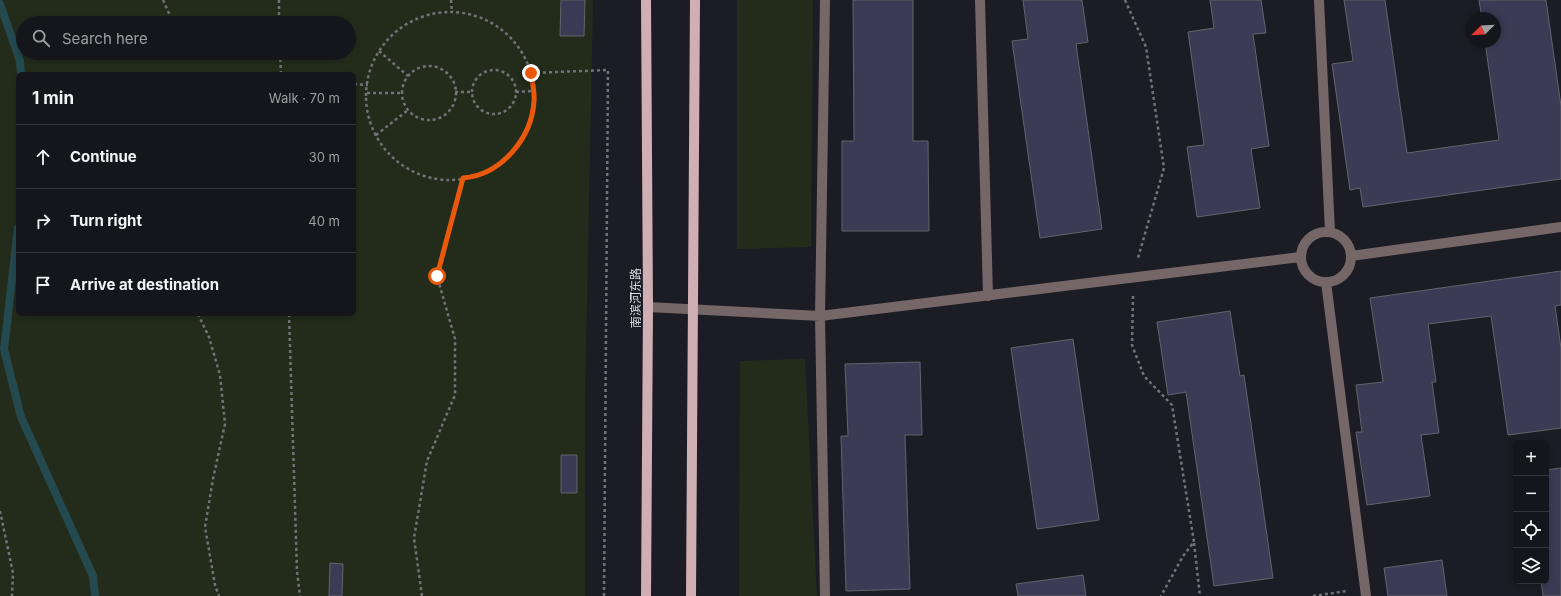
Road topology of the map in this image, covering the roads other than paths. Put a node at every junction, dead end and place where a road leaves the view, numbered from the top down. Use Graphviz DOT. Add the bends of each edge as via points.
graph roads {
  1 [pos="646,0"];
  2 [pos="695,0"];
  3 [pos="825,0"];
  4 [pos="980,0"];
  5 [pos="1319,0"];
  6 [pos="1561,227"];
  7 [pos="1330,232"];
  8 [pos="1351,256"];
  9 [pos="1300,257"];
  10 [pos="1326,282"];
  11 [pos="988,296"];
  12 [pos="648,307"];
  13 [pos="694,310"];
  14 [pos="820,316"];
  15 [pos="1366,592"];
  16 [pos="646,596"];
  17 [pos="691,596"];
  18 [pos="825,596"];
  1 -- 12 [label="main road, 南滨河东路"];
  2 -- 13 [label="main road"];
  3 -- 14 [label="street"];
  4 -- 11 [label="street"];
  5 -- 7 [label="street"];
  6 -- 8 [label="street"];
  7 -- 8 [label="street" via="1344,238"];
  7 -- 9 [label="street" via="1325,231 1307,239"];
  8 -- 10 [label="street" via="1350,266 1344,275"];
  9 -- 10 [label="street" via="1302,267 1308,275 1317,281"];
  9 -- 11 [label="street"];
  10 -- 15 [label="street"];
  11 -- 14 [label="street"];
  12 -- 13 [label="street"];
  12 -- 16 [label="main road, 南滨河东路"];
  13 -- 14 [label="street"];
  13 -- 17 [label="main road"];
  14 -- 18 [label="street"];
}
